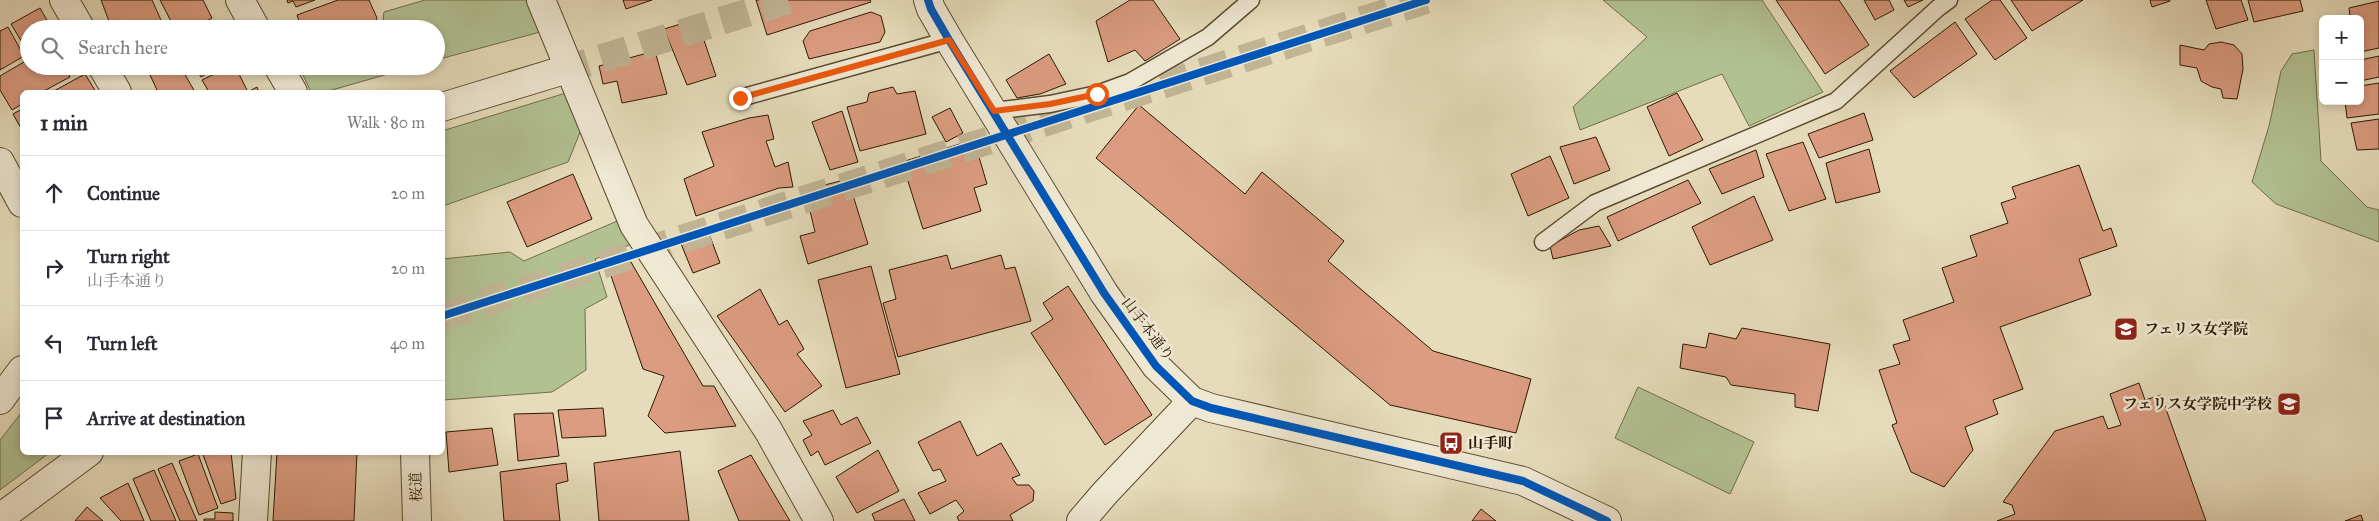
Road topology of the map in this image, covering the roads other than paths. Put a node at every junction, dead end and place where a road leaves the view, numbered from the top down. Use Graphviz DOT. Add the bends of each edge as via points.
graph roads {
  1 [pos="64,0"];
  2 [pos="240,0"];
  3 [pos="541,0"];
  4 [pos="928,0"];
  5 [pos="1251,0"];
  6 [pos="1949,0"];
  7 [pos="75,20"];
  8 [pos="251,20"];
  9 [pos="949,40"];
  10 [pos="561,71"];
  11 [pos="107,75"];
  12 [pos="283,75"];
  13 [pos="116,90"];
  14 [pos="292,90"];
  15 [pos="740,98"];
  16 [pos="445,106"];
  17 [pos="994,111"];
  18 [pos="0,162"];
  19 [pos="20,199"];
  20 [pos="1543,242"];
  21 [pos="20,373"];
  22 [pos="0,400"];
  23 [pos="1192,400"];
  24 [pos="85,455"];
  25 [pos="257,455"];
  26 [pos="415,455"];
  27 [pos="0,518"];
  28 [pos="4,521"];
  29 [pos="253,521"];
  30 [pos="418,521"];
  31 [pos="819,521"];
  32 [pos="1081,521"];
  33 [pos="1607,521"];
  1 -- 7 [label="street"];
  2 -- 8 [label="street"];
  3 -- 31 [label="street" via="634,225 768,430"];
  4 -- 9 [label="street, 山手本通り"];
  5 -- 17 [label="lane" via="1208,37 1130,82 1097,94"];
  6 -- 20 [label="lane" via="1836,101 1595,203"];
  9 -- 15 [label="lane"];
  9 -- 17 [label="street, 山手本通り"];
  10 -- 16 [label="street"];
  11 -- 13 [label="street"];
  12 -- 14 [label="street"];
  17 -- 23 [label="street, 山手本通り" via="1104,292 1156,366"];
  18 -- 19 [label="street"];
  21 -- 22 [label="street"];
  23 -- 32 [label="street"];
  23 -- 33 [label="street, 山手本通り" via="1211,408 1523,480"];
  24 -- 27 [label="street"];
  25 -- 29 [label="street"];
  26 -- 30 [label="street, 桜道"];
  27 -- 28 [label="lane"];
}
